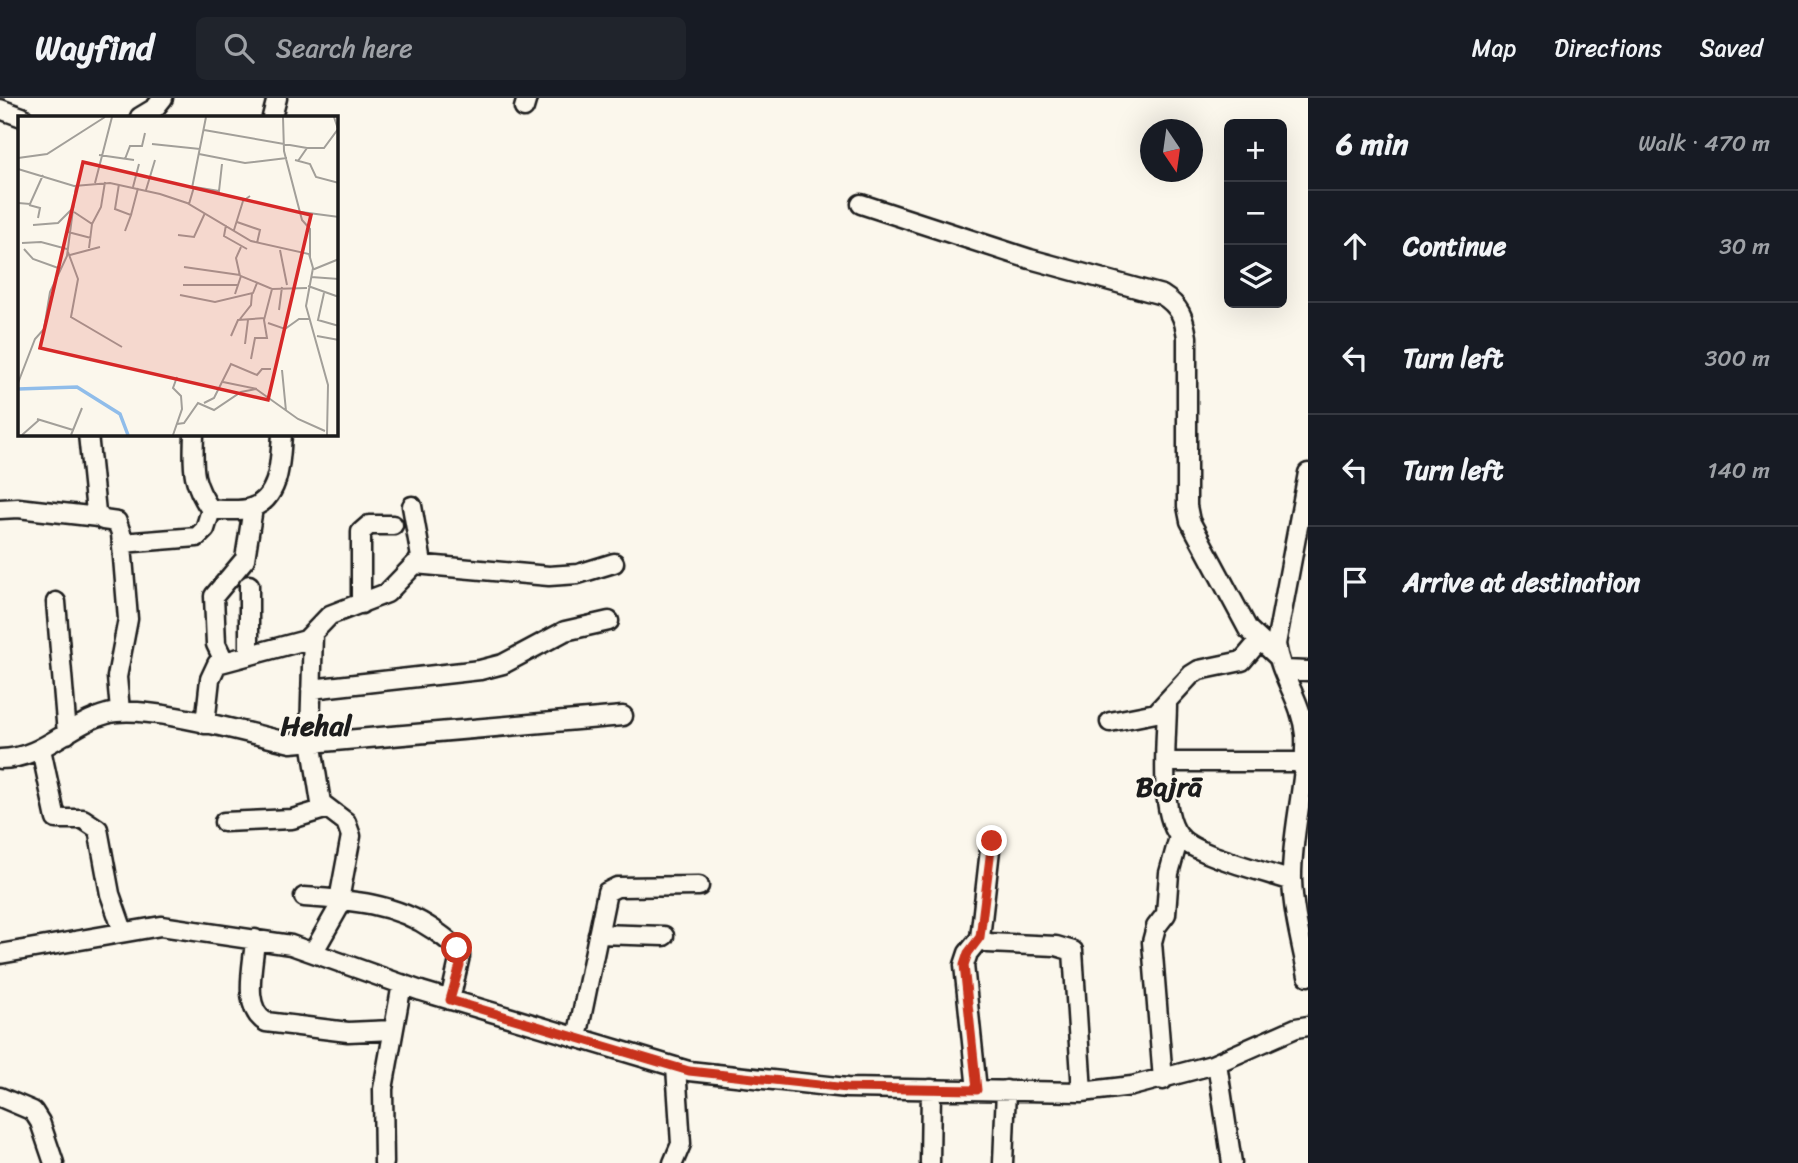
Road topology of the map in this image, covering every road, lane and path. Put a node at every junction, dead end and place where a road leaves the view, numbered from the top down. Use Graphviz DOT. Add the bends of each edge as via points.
graph roads {
  1 [pos="163,98"];
  2 [pos="277,98"];
  3 [pos="0,109"];
  4 [pos="19,116"];
  5 [pos="141,116"];
  6 [pos="272,116"];
  7 [pos="861,204"];
  8 [pos="88,436"];
  9 [pos="194,436"];
  10 [pos="282,436"];
  11 [pos="1308,473"];
  12 [pos="412,506"];
  13 [pos="253,508"];
  14 [pos="0,509"];
  15 [pos="211,510"];
  16 [pos="98,517"];
  17 [pos="393,525"];
  18 [pos="122,543"];
  19 [pos="1300,556"];
  20 [pos="614,563"];
  21 [pos="422,564"];
  22 [pos="249,585"];
  23 [pos="56,602"];
  24 [pos="361,604"];
  25 [pos="609,621"];
  26 [pos="313,634"];
  27 [pos="1259,641"];
  28 [pos="249,655"];
  29 [pos="224,661"];
  30 [pos="1281,663"];
  31 [pos="1308,671"];
  32 [pos="311,689"];
  33 [pos="1167,704"];
  34 [pos="120,711"];
  35 [pos="623,716"];
  36 [pos="1110,722"];
  37 [pos="205,724"];
  38 [pos="67,734"];
  39 [pos="311,737"];
  40 [pos="41,749"];
  41 [pos="0,759"];
  42 [pos="1167,762"];
  43 [pos="1304,762"];
  44 [pos="325,809"];
  45 [pos="224,822"];
  46 [pos="1179,837"];
  47 [pos="992,841"];
  48 [pos="1292,881"];
  49 [pos="699,886"];
  50 [pos="304,897"];
  51 [pos="341,900"];
  52 [pos="1302,906"];
  53 [pos="123,931"];
  54 [pos="598,934"];
  55 [pos="664,936"];
  56 [pos="980,937"];
  57 [pos="256,939"];
  58 [pos="314,951"];
  59 [pos="0,954"];
  60 [pos="1308,976"];
  61 [pos="402,984"];
  62 [pos="450,1000"];
  63 [pos="1308,1026"];
  64 [pos="393,1030"];
  65 [pos="577,1038"];
  66 [pos="1217,1063"];
  67 [pos="676,1067"];
  68 [pos="1163,1080"];
  69 [pos="931,1089"];
  70 [pos="977,1090"];
  71 [pos="1006,1090"];
  72 [pos="1083,1092"];
  73 [pos="0,1097"];
  74 [pos="677,1161"];
  75 [pos="54,1163"];
  76 [pos="384,1163"];
  77 [pos="930,1163"];
  78 [pos="1003,1163"];
  79 [pos="1232,1163"];
  1 -- 5 [label="street"];
  2 -- 6 [label="street"];
  3 -- 4 [label="street"];
  7 -- 27 [label="street" via="1030,259 1163,295 1175,303 1187,337 1190,521 1248,629"];
  8 -- 16 [label="street"];
  9 -- 15 [label="street" via="195,484"];
  10 -- 13 [label="street" via="274,485"];
  11 -- 19 [label="street"];
  12 -- 21 [label="street"];
  13 -- 15 [label="street"];
  13 -- 29 [label="street" via="245,559 214,596 216,644"];
  14 -- 16 [label="street"];
  15 -- 18 [label="street" via="197,537"];
  16 -- 18 [label="street" via="117,522"];
  17 -- 24 [label="street" via="369,526 361,532"];
  18 -- 34 [label="street" via="128,619 117,677"];
  19 -- 30 [label="street" via="1277,629"];
  20 -- 21 [label="street" via="557,576"];
  21 -- 24 [label="street" via="415,564 387,593"];
  22 -- 28 [label="street"];
  23 -- 38 [label="street"];
  24 -- 26 [label="street" via="330,615"];
  25 -- 32 [label="street" via="565,631 503,664 480,670"];
  26 -- 28 [label="street" via="297,644"];
  26 -- 32 [label="street"];
  27 -- 30 [label="street"];
  27 -- 33 [label="street" via="1241,662 1199,670"];
  28 -- 29 [label="street"];
  29 -- 37 [label="street" via="212,671"];
  30 -- 31 [label="street"];
  30 -- 43 [label="street" via="1301,708"];
  32 -- 39 [label="street"];
  33 -- 36 [label="street" via="1147,716"];
  33 -- 42 [label="street"];
  34 -- 37 [label="street"];
  34 -- 38 [label="street" via="90,720"];
  35 -- 39 [label="street"];
  37 -- 39 [label="street" via="291,743"];
  38 -- 40 [label="street"];
  39 -- 44 [label="street" via="318,794"];
  40 -- 41 [label="street"];
  40 -- 53 [label="street" via="56,819 83,819 98,829 110,894"];
  42 -- 43 [label="street"];
  42 -- 46 [label="street" via="1169,815"];
  43 -- 48 [label="street"];
  44 -- 45 [label="street" via="292,819"];
  44 -- 51 [label="street" via="346,822 351,836"];
  46 -- 48 [label="street" via="1200,849"];
  46 -- 68 [label="street" via="1169,873 1166,914 1152,942"];
  47 -- 56 [label="street"];
  48 -- 52 [label="street"];
  49 -- 54 [label="street" via="610,889"];
  50 -- 51 [label="street"];
  51 -- 58 [label="street"];
  51 -- 62 [label="street" via="392,908 449,940 460,956"];
  52 -- 60 [label="street"];
  53 -- 57 [label="street" via="161,926"];
  53 -- 59 [label="street"];
  54 -- 55 [label="street"];
  54 -- 65 [label="street"];
  56 -- 70 [label="street" via="964,965"];
  56 -- 72 [label="street" via="988,943 1073,951"];
  57 -- 58 [label="street"];
  57 -- 64 [label="street" via="251,1001 258,1018 332,1031"];
  58 -- 61 [label="street"];
  61 -- 62 [label="street"];
  61 -- 64 [label="street"];
  62 -- 65 [label="street"];
  63 -- 66 [label="street"];
  64 -- 76 [label="street" via="383,1089"];
  65 -- 67 [label="street"];
  66 -- 68 [label="street"];
  66 -- 79 [label="street"];
  67 -- 69 [label="street" via="765,1081"];
  67 -- 74 [label="street" via="681,1144"];
  68 -- 72 [label="street"];
  69 -- 70 [label="street"];
  69 -- 77 [label="street"];
  70 -- 71 [label="street"];
  71 -- 72 [label="street"];
  71 -- 78 [label="street"];
  73 -- 75 [label="street" via="33,1111"];
}
